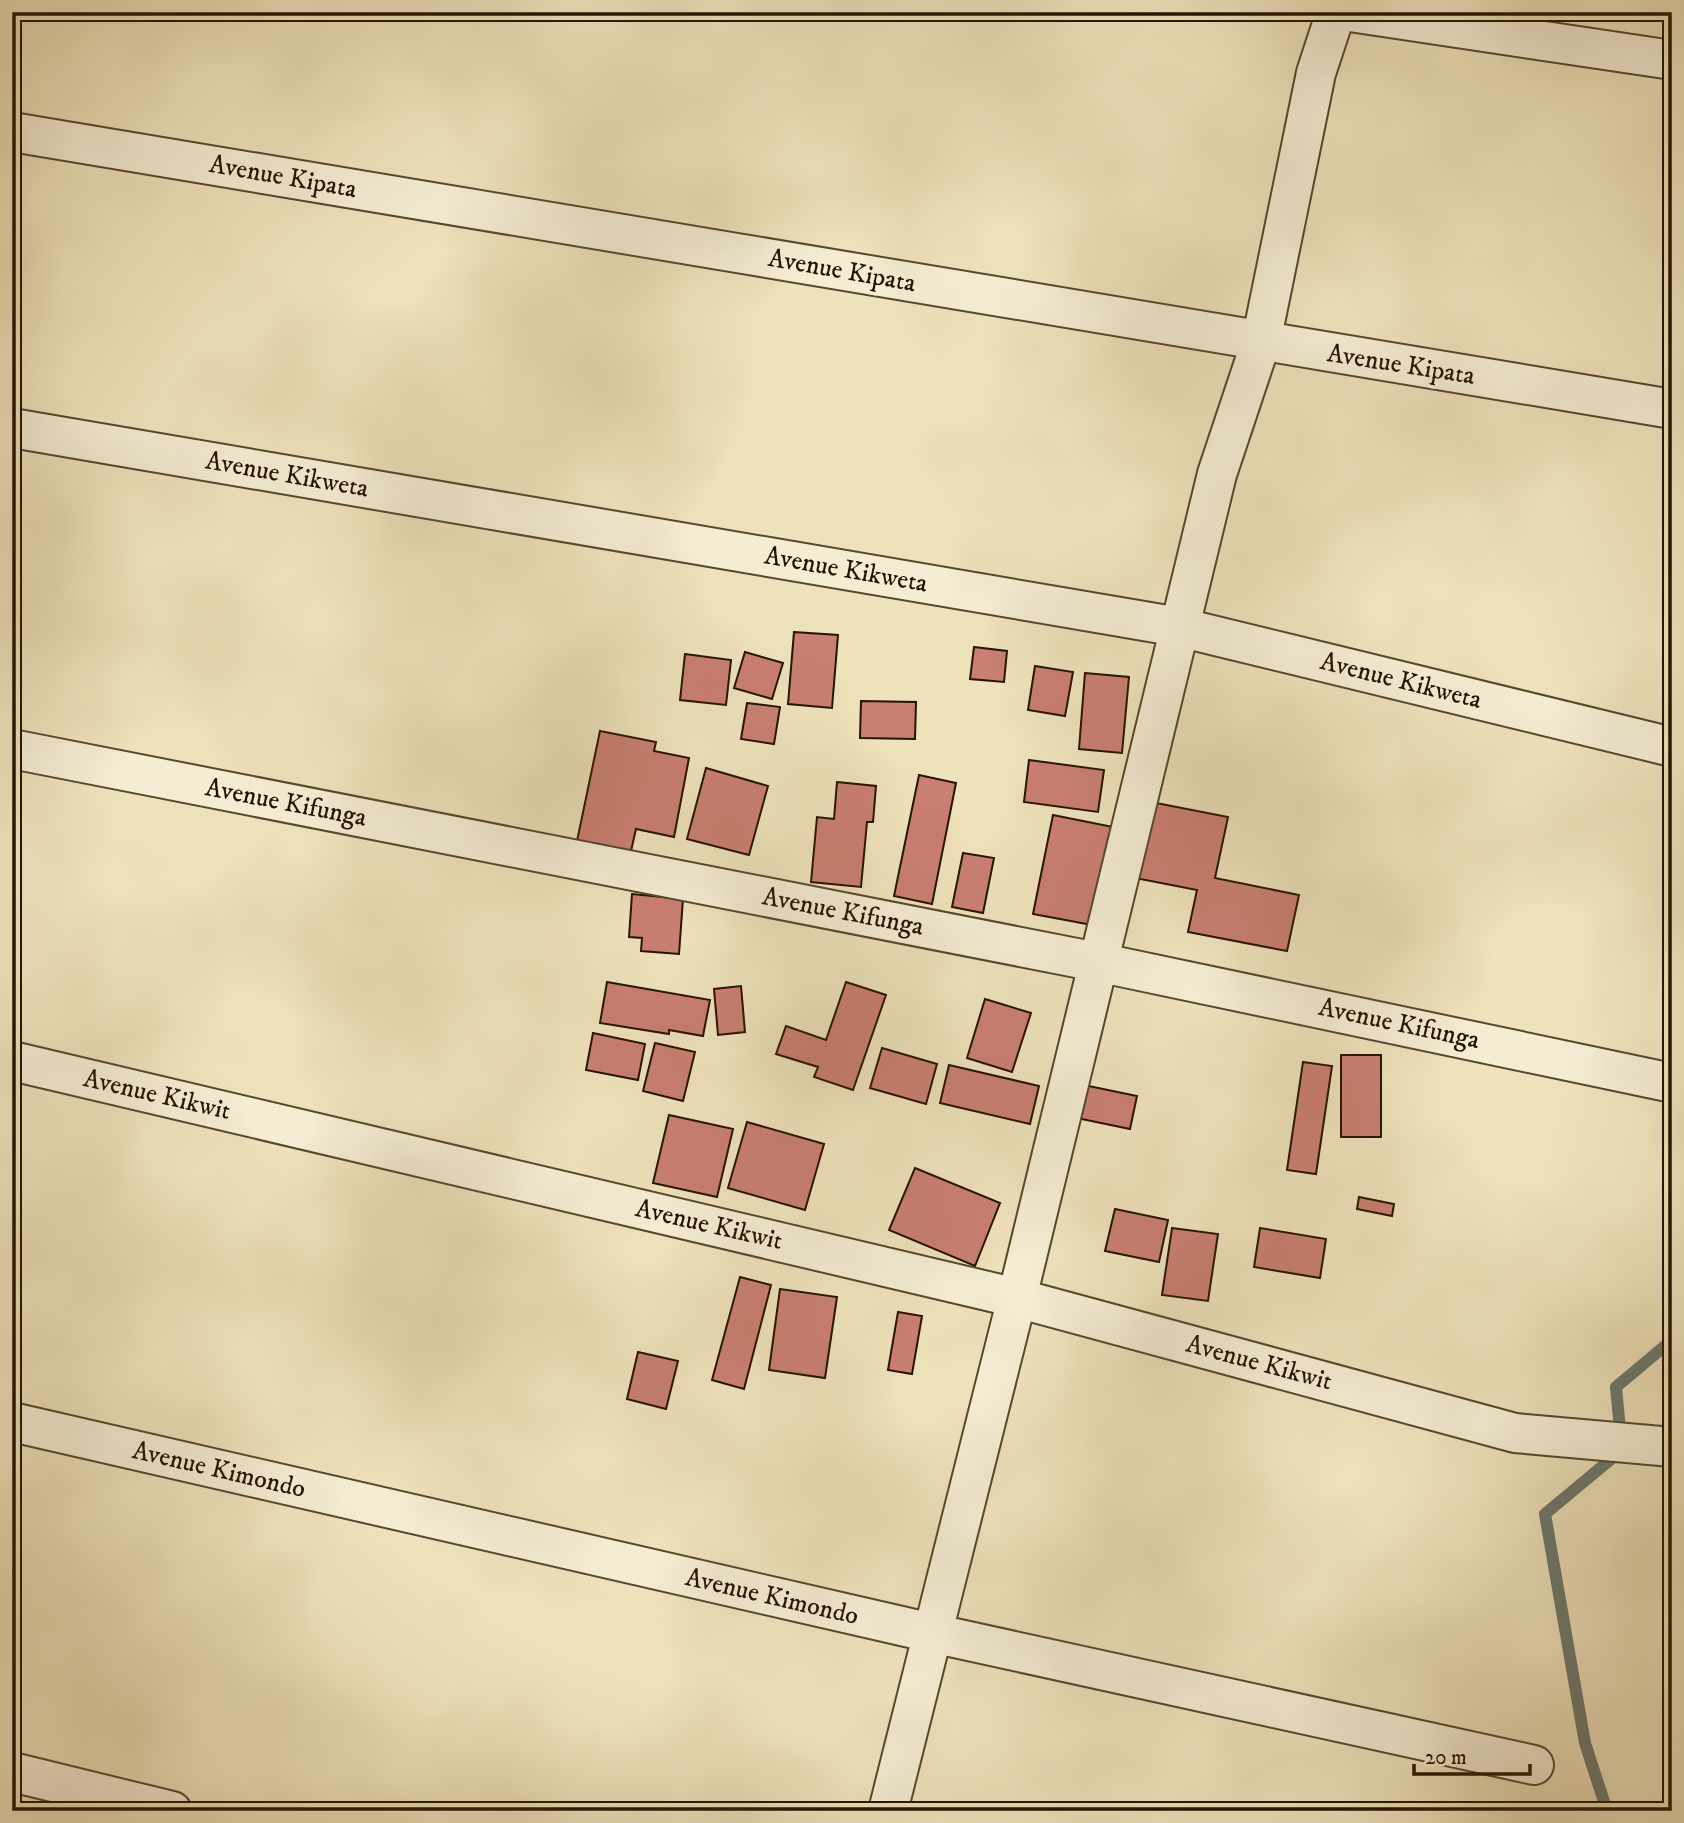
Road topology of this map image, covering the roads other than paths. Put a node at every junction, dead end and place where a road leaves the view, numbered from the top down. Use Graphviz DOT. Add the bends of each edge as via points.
graph roads {
  1 [pos="1336,12"];
  2 [pos="1350,12"];
  3 [pos="1672,60"];
  4 [pos="12,132"];
  5 [pos="1261,342"];
  6 [pos="1672,409"];
  7 [pos="12,428"];
  8 [pos="1179,627"];
  9 [pos="1672,747"];
  10 [pos="12,749"];
  11 [pos="1097,962"];
  12 [pos="12,1061"];
  13 [pos="1672,1083"];
  14 [pos="1017,1298"];
  15 [pos="12,1422"];
  16 [pos="1672,1447"];
  17 [pos="932,1633"];
  18 [pos="1534,1765"];
  19 [pos="12,1772"];
  20 [pos="172,1811"];
  21 [pos="888,1811"];
  1 -- 5 [label="street" via="1316,73"];
  2 -- 3 [label="street"];
  4 -- 5 [label="street, Avenue Kipata"];
  5 -- 6 [label="street, Avenue Kipata"];
  5 -- 8 [label="street" via="1217,474"];
  7 -- 8 [label="street, Avenue Kikweta"];
  8 -- 9 [label="street, Avenue Kikweta"];
  8 -- 11 [label="street"];
  10 -- 11 [label="street, Avenue Kifunga"];
  11 -- 13 [label="street, Avenue Kifunga"];
  11 -- 14 [label="street"];
  12 -- 14 [label="street, Avenue Kikwit"];
  14 -- 16 [label="street, Avenue Kikwit" via="1515,1433"];
  14 -- 17 [label="street"];
  15 -- 17 [label="street, Avenue Kimondo"];
  17 -- 18 [label="street, Avenue Kimondo"];
  17 -- 21 [label="street"];
  19 -- 20 [label="street"];
}
